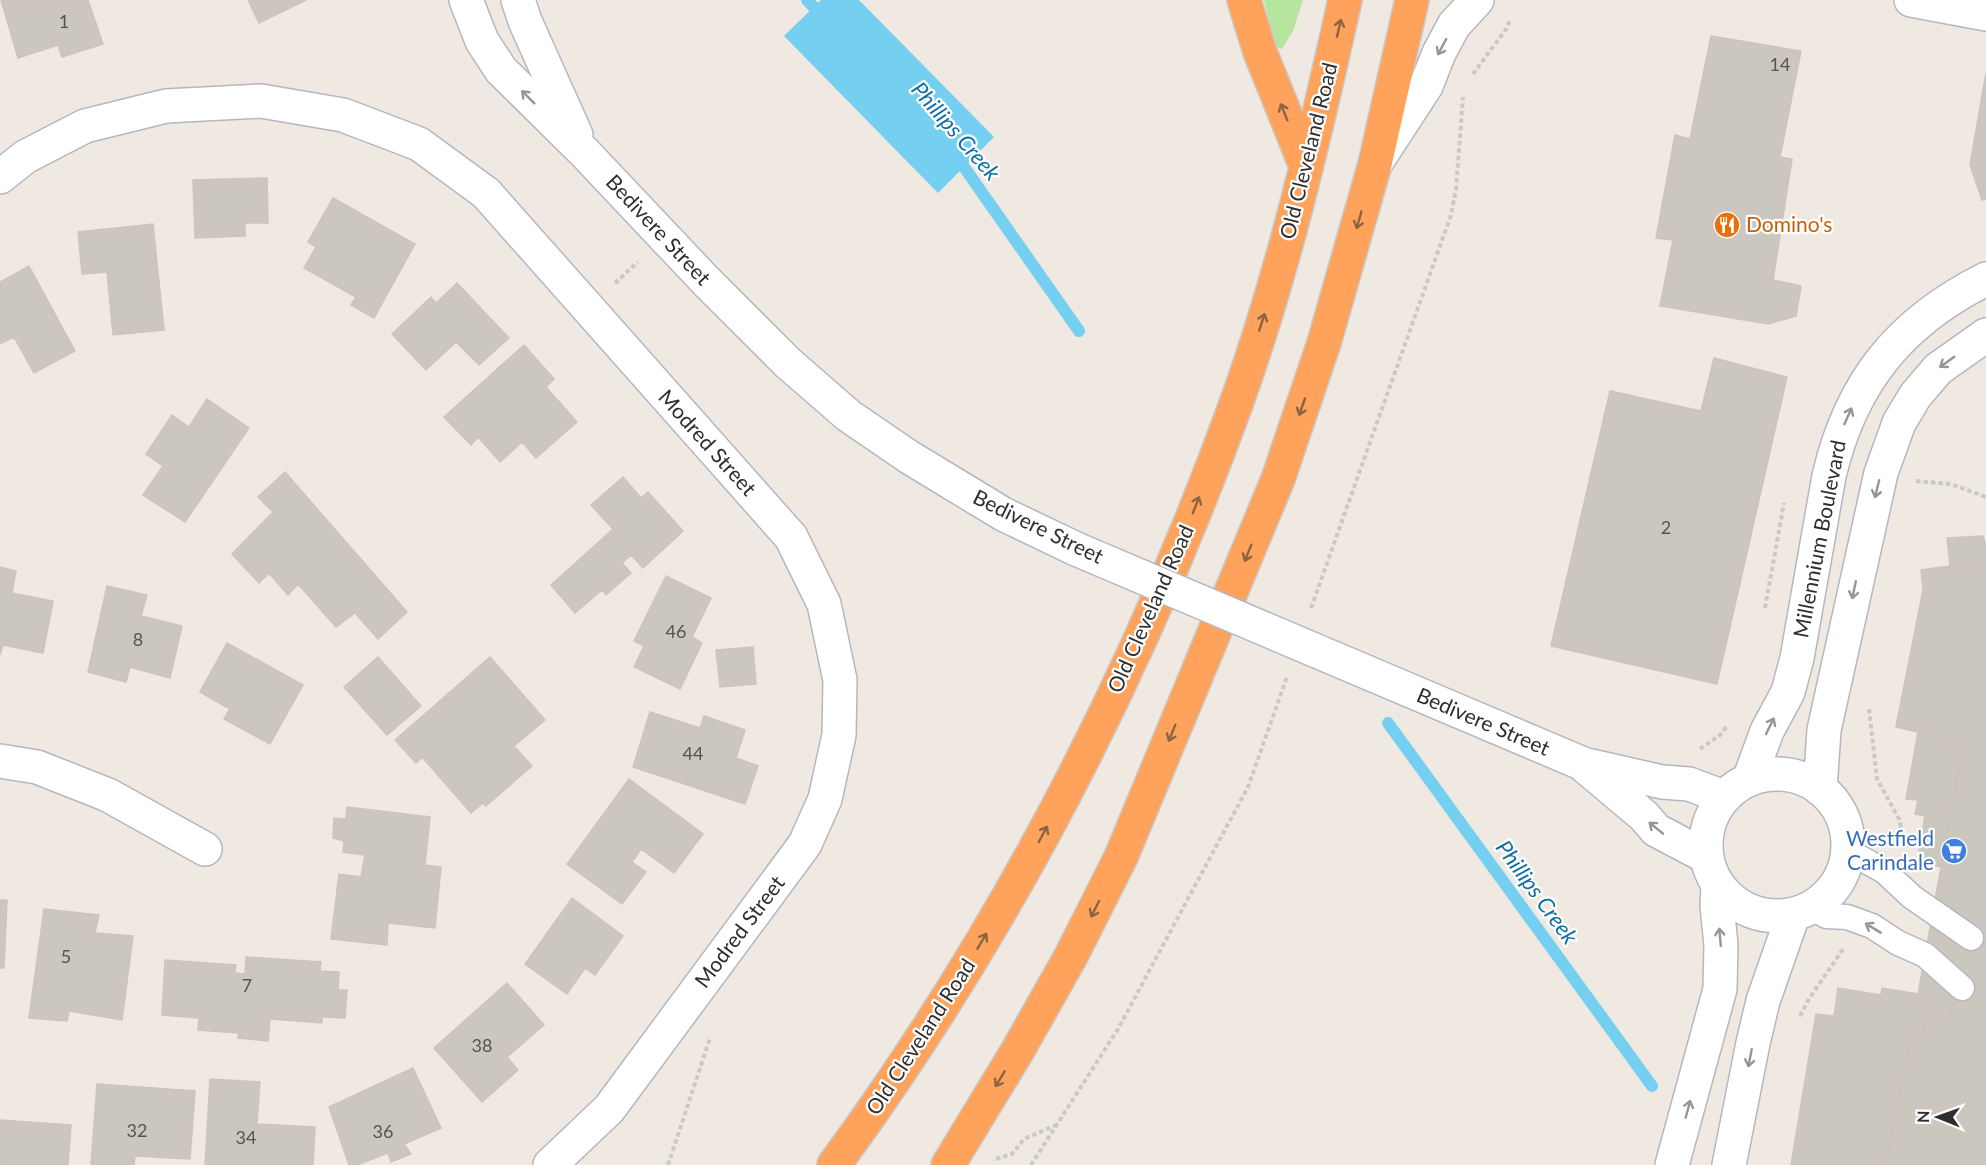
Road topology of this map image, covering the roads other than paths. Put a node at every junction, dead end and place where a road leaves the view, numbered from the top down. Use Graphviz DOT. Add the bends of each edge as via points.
graph roads {
  1 [pos="466,0"];
  2 [pos="518,0"];
  3 [pos="1244,0"];
  4 [pos="1345,0"];
  5 [pos="1412,0"];
  6 [pos="1477,0"];
  7 [pos="1911,0"];
  8 [pos="1986,14"];
  9 [pos="585,153"];
  10 [pos="1375,164"];
  11 [pos="1306,166"];
  12 [pos="0,177"];
  13 [pos="1986,279"];
  14 [pos="1986,335"];
  15 [pos="0,761"];
  16 [pos="1581,763"];
  17 [pos="1736,788"];
  18 [pos="1820,789"];
  19 [pos="206,849"];
  20 [pos="1848,851"];
  21 [pos="1712,871"];
  22 [pos="1803,911"];
  23 [pos="1971,938"];
  24 [pos="1962,988"];
  25 [pos="550,1165"];
  26 [pos="834,1165"];
  27 [pos="948,1165"];
  28 [pos="1672,1165"];
  29 [pos="1729,1165"];
  9 -- 1 [label="street, Bedivere Street, one-way" via="501,70 482,41"];
  2 -- 9 [label="street, Bedivere Street"];
  11 -- 3 [label="highway, one-way" via="1260,52"];
  11 -- 4 [label="highway, Old Cleveland Road, one-way"];
  5 -- 10 [label="highway"];
  6 -- 10 [label="street, one-way" via="1454,25 1426,86"];
  7 -- 8 [label="street"];
  9 -- 16 [label="street, Bedivere Street, bridge" via="757,334 849,416 909,458 1003,514 1076,549"];
  10 -- 27 [label="highway, one-way" via="1324,344 1278,479 1121,857 1066,965"];
  26 -- 11 [label="highway, Old Cleveland Road, one-way" via="885,1096 945,1003 1015,885 1088,748 1177,553 1237,402 1280,266"];
  12 -- 25 [label="street, Modred Street" via="25,157 85,126 166,106 261,101 343,115 419,144 486,193 791,537 824,604 840,680 839,735 825,799 805,844 609,1109"];
  17 -- 13 [label="street, Millennium Boulevard, one-way" via="1788,692 1829,476 1847,417 1877,366 1903,336 1936,307"];
  14 -- 18 [label="street, Millennium Boulevard, one-way" via="1938,369 1915,396 1899,423 1884,463 1824,730"];
  15 -- 19 [label="street" via="38,767 108,795"];
  16 -- 17 [label="street, Bedivere Street" via="1662,782"];
  21 -- 16 [label="street, Bedivere Street, one-way" via="1656,830"];
  17 -- 18 [label="street" via="1767,774 1785,774"];
  17 -- 21 [label="street" via="1709,825 1706,836"];
  18 -- 20 [label="street" via="1836,806 1846,828"];
  20 -- 22 [label="street" via="1842,873 1830,893"];
  20 -- 23 [label="lane" via="1884,871 1902,889"];
  21 -- 22 [label="street" via="1732,901 1751,912 1771,916"];
  28 -- 21 [label="street, one-way" via="1720,989 1721,945"];
  24 -- 22 [label="lane, one-way" via="1925,955 1872,926 1847,917"];
  22 -- 29 [label="street, one-way" via="1763,1001"];
}
